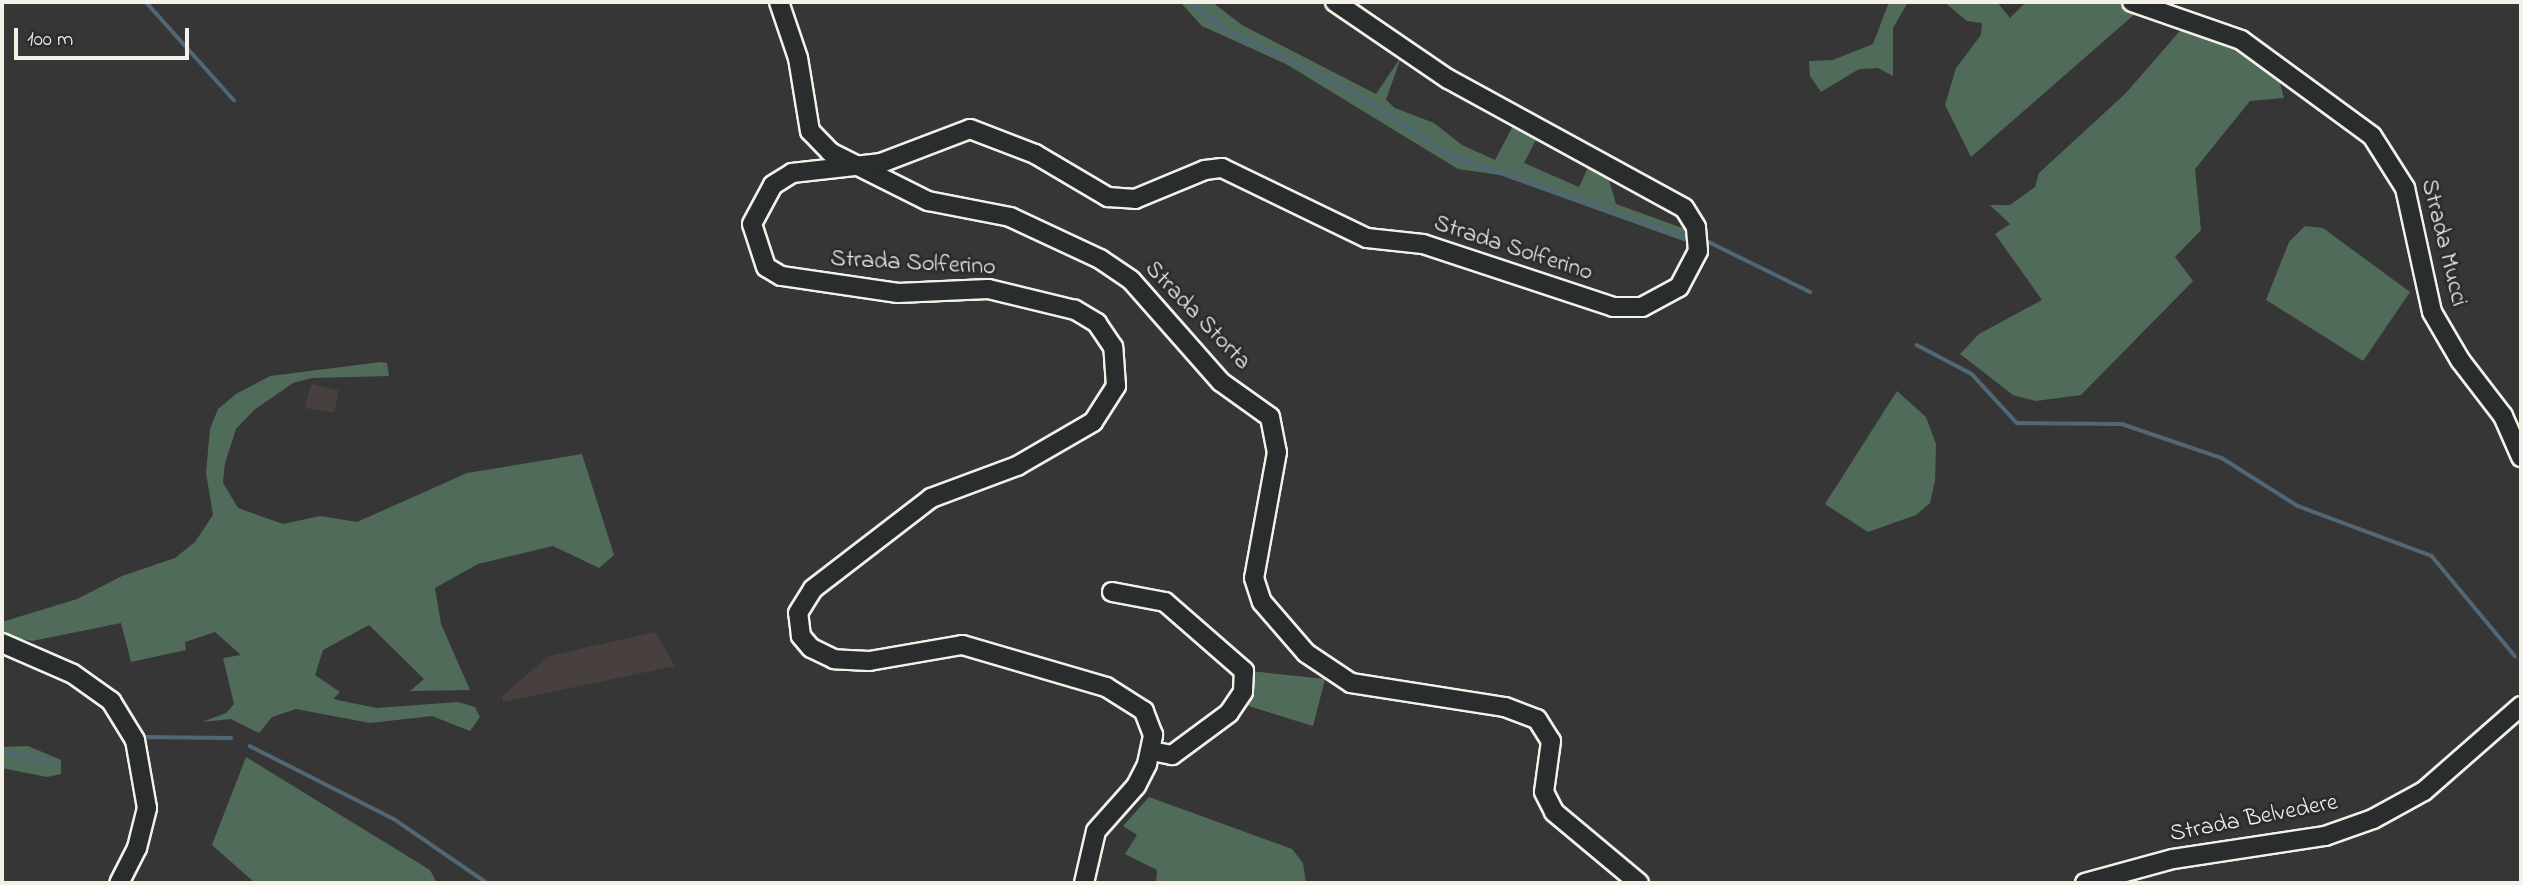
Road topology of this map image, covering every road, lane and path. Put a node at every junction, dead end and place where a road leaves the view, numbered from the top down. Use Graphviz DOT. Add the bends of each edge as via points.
graph roads {
  1 [pos="779,2"];
  2 [pos="1335,2"];
  3 [pos="2132,2"];
  4 [pos="851,167"];
  5 [pos="2521,457"];
  6 [pos="1112,592"];
  7 [pos="2,643"];
  8 [pos="2521,706"];
  9 [pos="1151,751"];
  10 [pos="119,883"];
  11 [pos="1084,883"];
  12 [pos="1639,883"];
  13 [pos="2085,883"];
  1 -- 4 [label="street" via="798,58 810,131"];
  2 -- 4 [label="street, Strada Solferino" via="1448,79 1684,208 1696,227 1698,251 1679,287 1642,307 1613,307 1423,244 1367,238 1222,169 1199,172 1142,198 1108,197 984,130 950,133 892,159"];
  3 -- 5 [label="street, Strada Mucci" via="2241,40 2372,136 2405,187 2432,312 2460,360 2503,416"];
  4 -- 9 [label="street, Strada Solferino" via="792,173 773,185 752,224 766,267 797,281 898,293 988,289 1075,310 1107,336 1117,379 1110,401 1093,422 1017,466 931,498 824,580 803,599 798,613 801,636 811,648 834,659 869,661 962,645 1106,687 1144,711 1153,734"];
  4 -- 12 [label="street, Strada Storta" via="928,201 1010,217 1049,232 1131,280 1221,382 1270,416 1278,452 1254,578 1262,602 1282,627 1306,653 1351,683 1505,707 1537,719 1551,741 1544,792 1555,812"];
  6 -- 9 [label="street" via="1166,602 1244,671 1243,692 1229,713 1172,755"];
  7 -- 10 [label="street" via="73,674 111,701 135,740 147,808 137,849"];
  8 -- 13 [label="street, Strada Belvedere" via="2424,791 2373,819 2325,836 2173,859"];
  9 -- 11 [label="street" via="1136,786 1088,845"];
}
